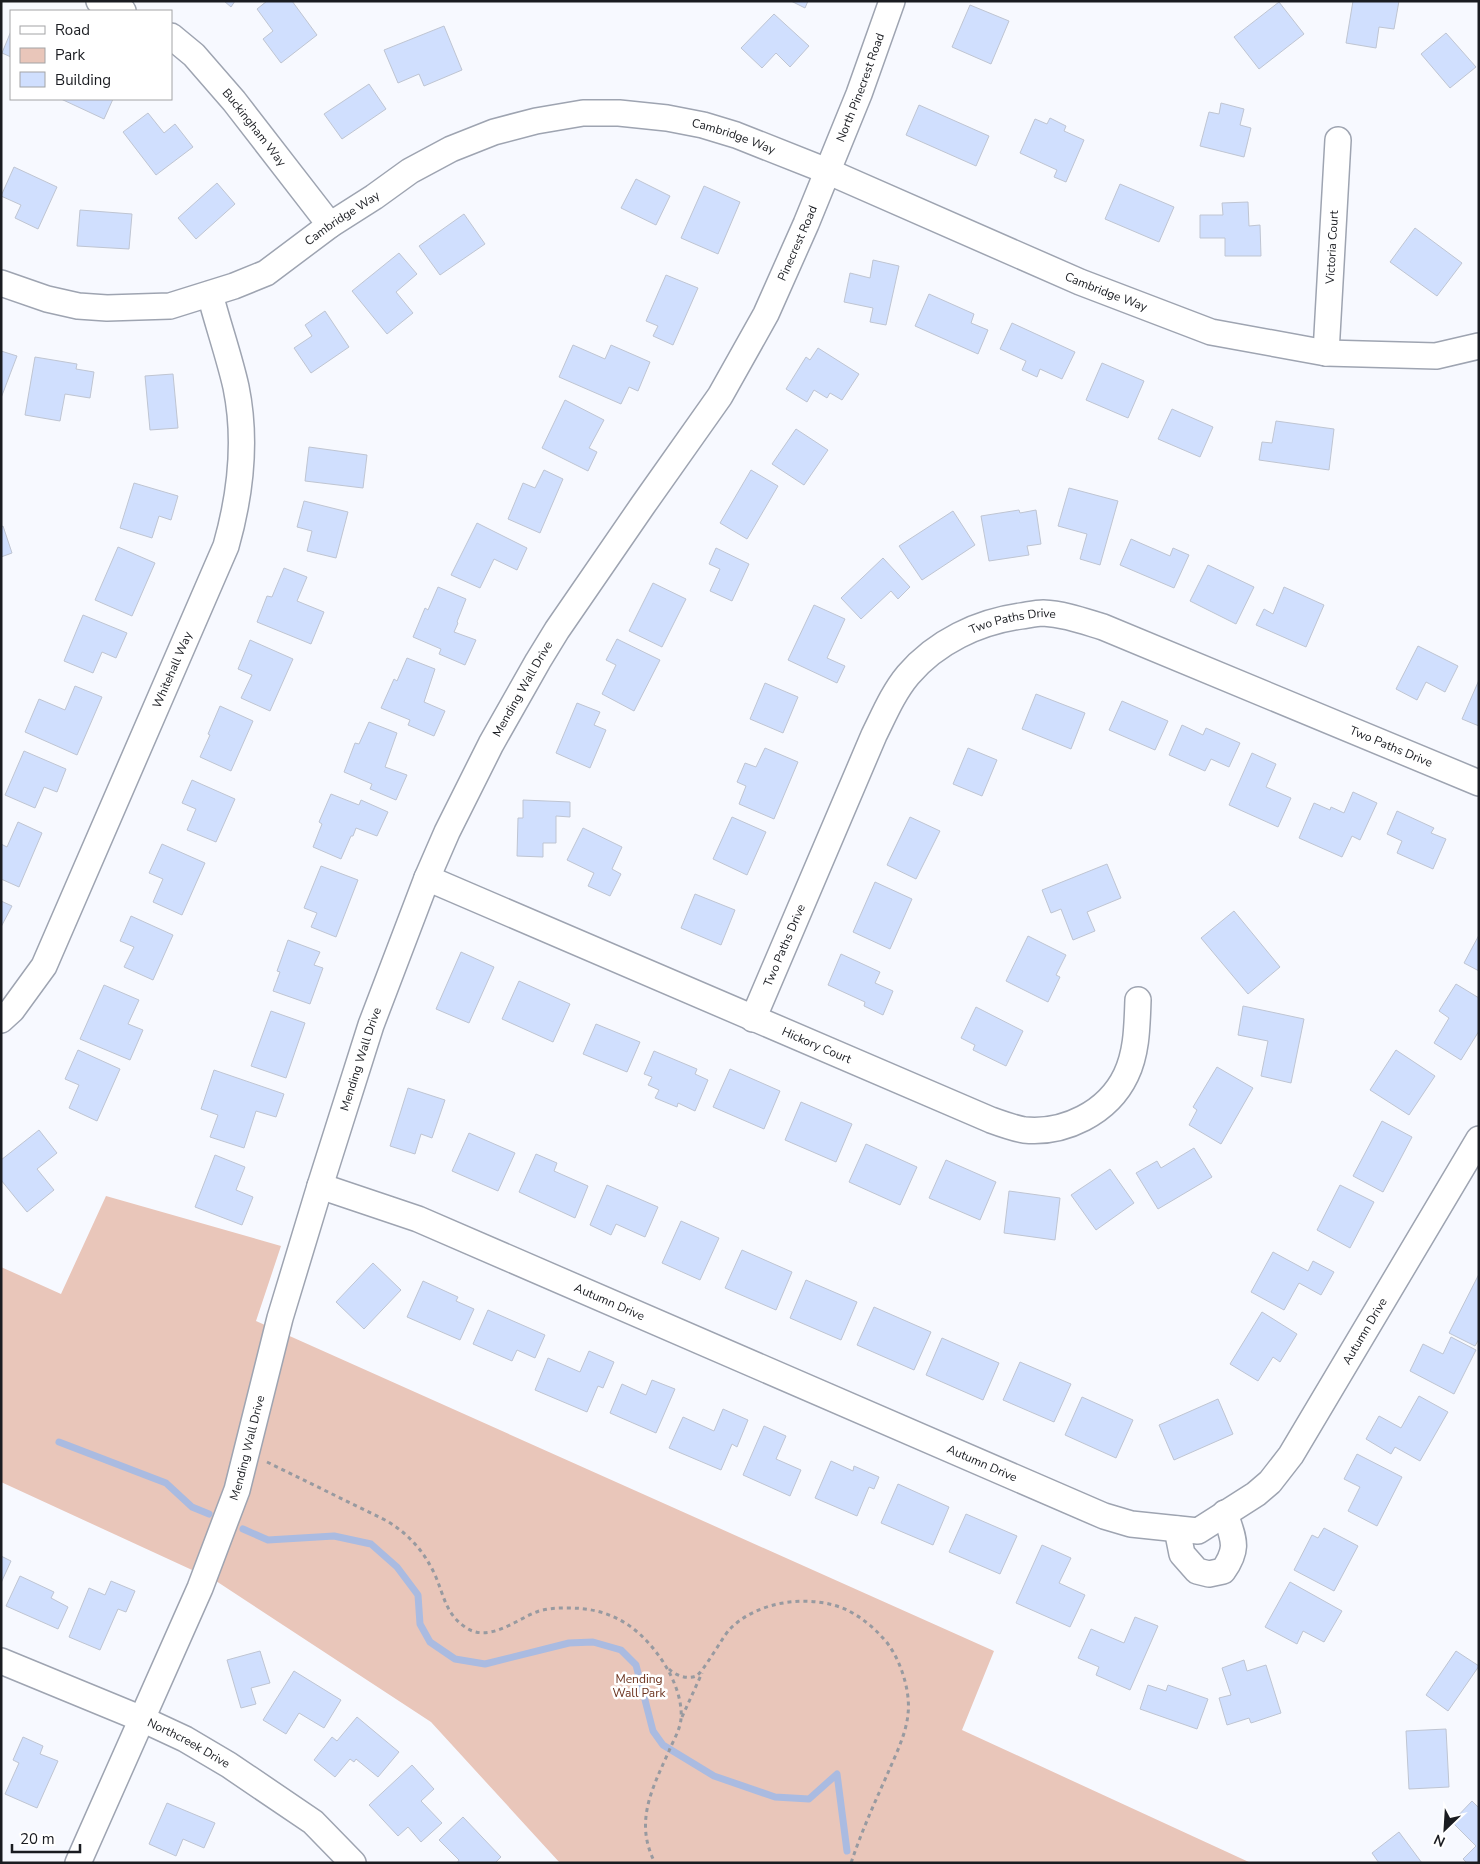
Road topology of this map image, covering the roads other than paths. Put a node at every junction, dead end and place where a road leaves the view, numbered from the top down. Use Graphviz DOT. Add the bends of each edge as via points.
graph roads {
  1 [pos="98,1"];
  2 [pos="892,1"];
  3 [pos="120,10"];
  4 [pos="172,37"];
  5 [pos="1338,140"];
  6 [pos="828,171"];
  7 [pos="330,225"];
  8 [pos="1,283"];
  9 [pos="210,294"];
  10 [pos="766,314"];
  11 [pos="1479,346"];
  12 [pos="1326,353"];
  13 [pos="1479,783"];
  14 [pos="427,878"];
  15 [pos="1138,1000"];
  16 [pos="752,1019"];
  17 [pos="1,1020"];
  18 [pos="1479,1139"];
  19 [pos="320,1186"];
  20 [pos="1225,1514"];
  21 [pos="1177,1529"];
  22 [pos="1,1661"];
  23 [pos="142,1719"];
  24 [pos="78,1863"];
  25 [pos="353,1863"];
  1 -- 3 [label="street"];
  2 -- 6 [label="street, North Pinecrest Road"];
  4 -- 7 [label="street, Buckingham Way" via="194,55 234,101"];
  5 -- 12 [label="street, Victoria Court"];
  6 -- 7 [label="street, Cambridge Way" via="703,125 619,113 583,113 536,120 451,149 410,171"];
  6 -- 10 [label="street, Pinecrest Road"];
  6 -- 12 [label="street, Cambridge Way" via="1080,282 1211,332"];
  7 -- 9 [label="street, Cambridge Way" via="266,273"];
  8 -- 9 [label="street, Cambridge Way" via="78,306 115,308 170,306"];
  9 -- 17 [label="street, Whitehall Way" via="236,387 242,442 240,490 226,546 44,966"];
  10 -- 14 [label="street, Mending Wall Drive" via="720,396 538,661 490,744"];
  11 -- 12 [label="street, Cambridge Way" via="1436,356"];
  13 -- 16 [label="street, Two Paths Drive" via="1103,627 1042,613 974,627 926,657 895,692"];
  14 -- 16 [label="street, Hickory Court"];
  14 -- 19 [label="street, Mending Wall Drive" via="370,1025"];
  15 -- 16 [label="street, Hickory Court" via="1132,1058 1126,1076 1116,1090 1090,1115 1068,1125 1038,1130 991,1120"];
  18 -- 20 [label="street, Autumn Drive" via="1291,1455 1270,1482"];
  19 -- 21 [label="street, Autumn Drive" via="418,1219 1104,1516 1131,1524"];
  19 -- 23 [label="street, Mending Wall Drive" via="280,1318 237,1490 220,1538"];
  20 -- 21 [label="street, Autumn Drive" via="1198,1531"];
  20 -- 21 [label="street" via="1235,1545 1232,1559 1224,1571 1209,1574 1197,1571 1182,1554"];
  22 -- 23 [label="street, Northcreek Drive"];
  23 -- 24 [label="street, Mending Wall Drive"];
  23 -- 25 [label="street, Northcreek Drive" via="185,1739 271,1793 313,1822"];
}
